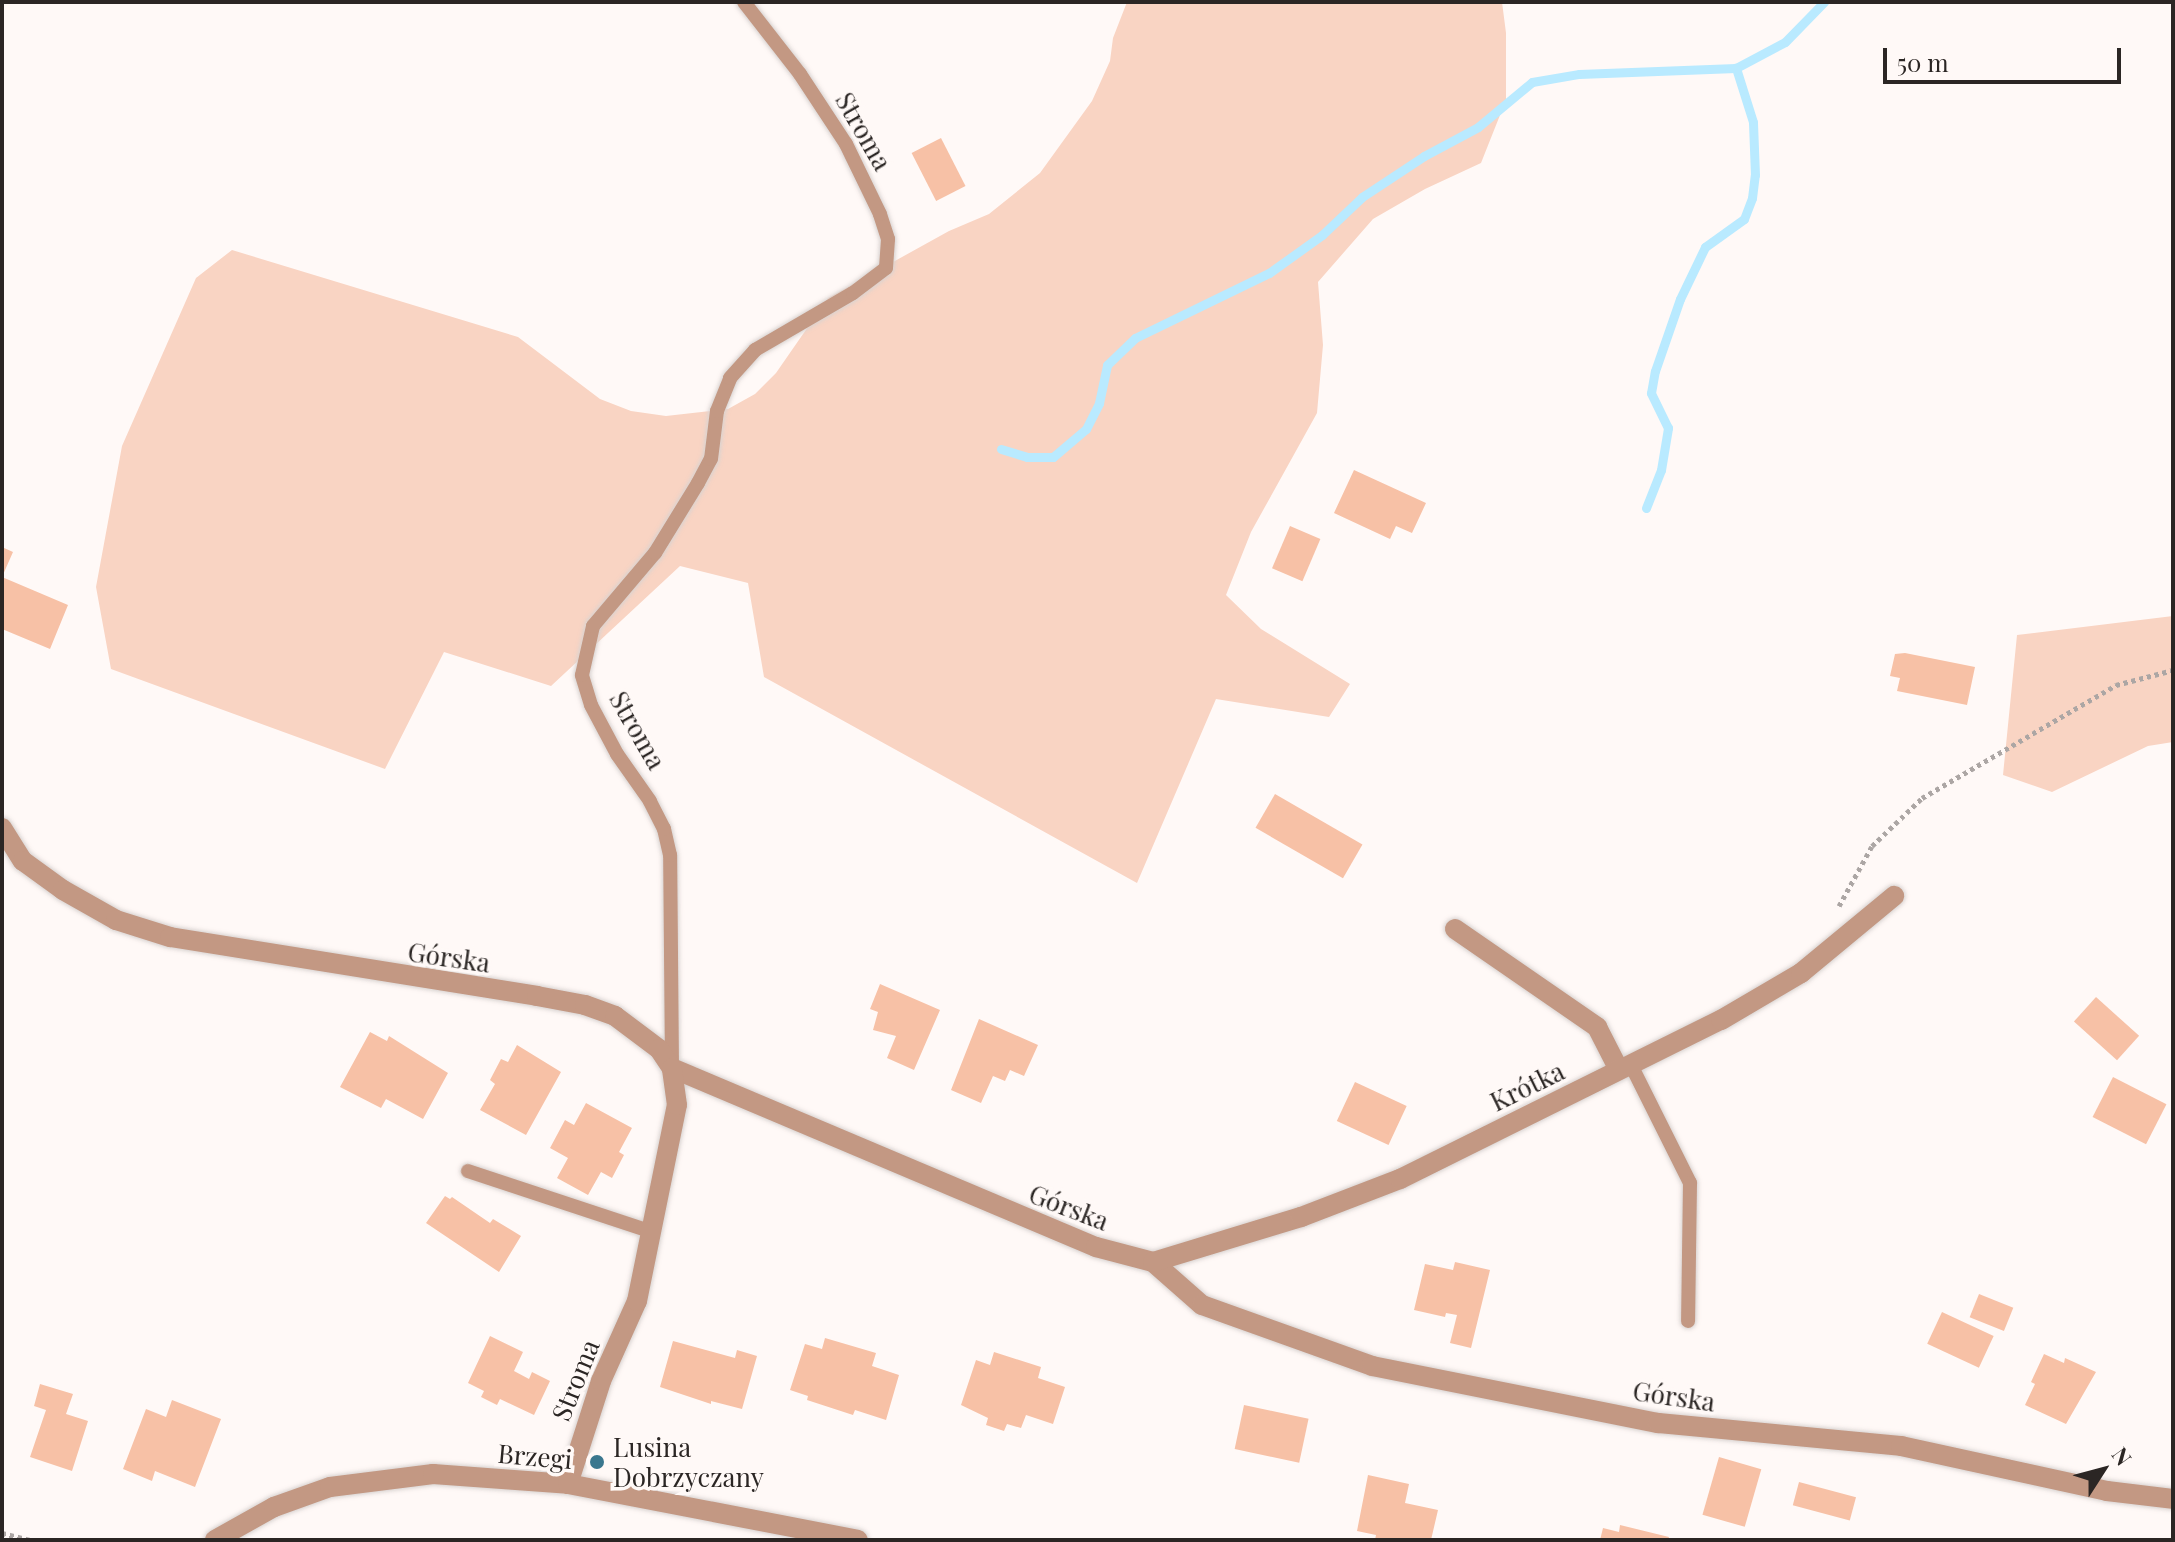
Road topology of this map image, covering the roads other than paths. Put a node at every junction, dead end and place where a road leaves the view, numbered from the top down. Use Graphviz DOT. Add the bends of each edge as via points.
graph roads {
  1 [pos="744,2"];
  2 [pos="2,828"];
  3 [pos="1894,896"];
  4 [pos="1455,929"];
  5 [pos="672,1068"];
  6 [pos="1625,1068"];
  7 [pos="468,1171"];
  8 [pos="652,1232"];
  9 [pos="1153,1262"];
  10 [pos="1688,1321"];
  11 [pos="568,1484"];
  12 [pos="2173,1499"];
  13 [pos="215,1540"];
  14 [pos="858,1540"];
  1 -- 5 [label="lane, Stroma" via="846,144 888,239 886,268 755,350 730,378 717,411 711,459 698,483 655,553 593,626 582,675 591,705 650,801 670,855"];
  2 -- 5 [label="street, Górska" via="23,861 116,920 170,937 585,1005 615,1016 659,1049"];
  3 -- 6 [label="street, Krótka" via="1801,973"];
  4 -- 6 [label="street" via="1597,1027"];
  5 -- 8 [label="street, Stroma" via="677,1105"];
  5 -- 9 [label="street, Górska" via="1096,1247"];
  6 -- 9 [label="street, Krótka" via="1400,1179 1274,1226"];
  6 -- 10 [label="lane" via="1690,1183"];
  7 -- 8 [label="lane"];
  8 -- 11 [label="street, Stroma" via="637,1301 601,1381"];
  9 -- 12 [label="street, Górska" via="1202,1305 1372,1366 1658,1423 1901,1446 2107,1491"];
  11 -- 13 [label="street, Brzegi" via="433,1474 330,1487 274,1507"];
  11 -- 14 [label="street, Brzegi"];
}
